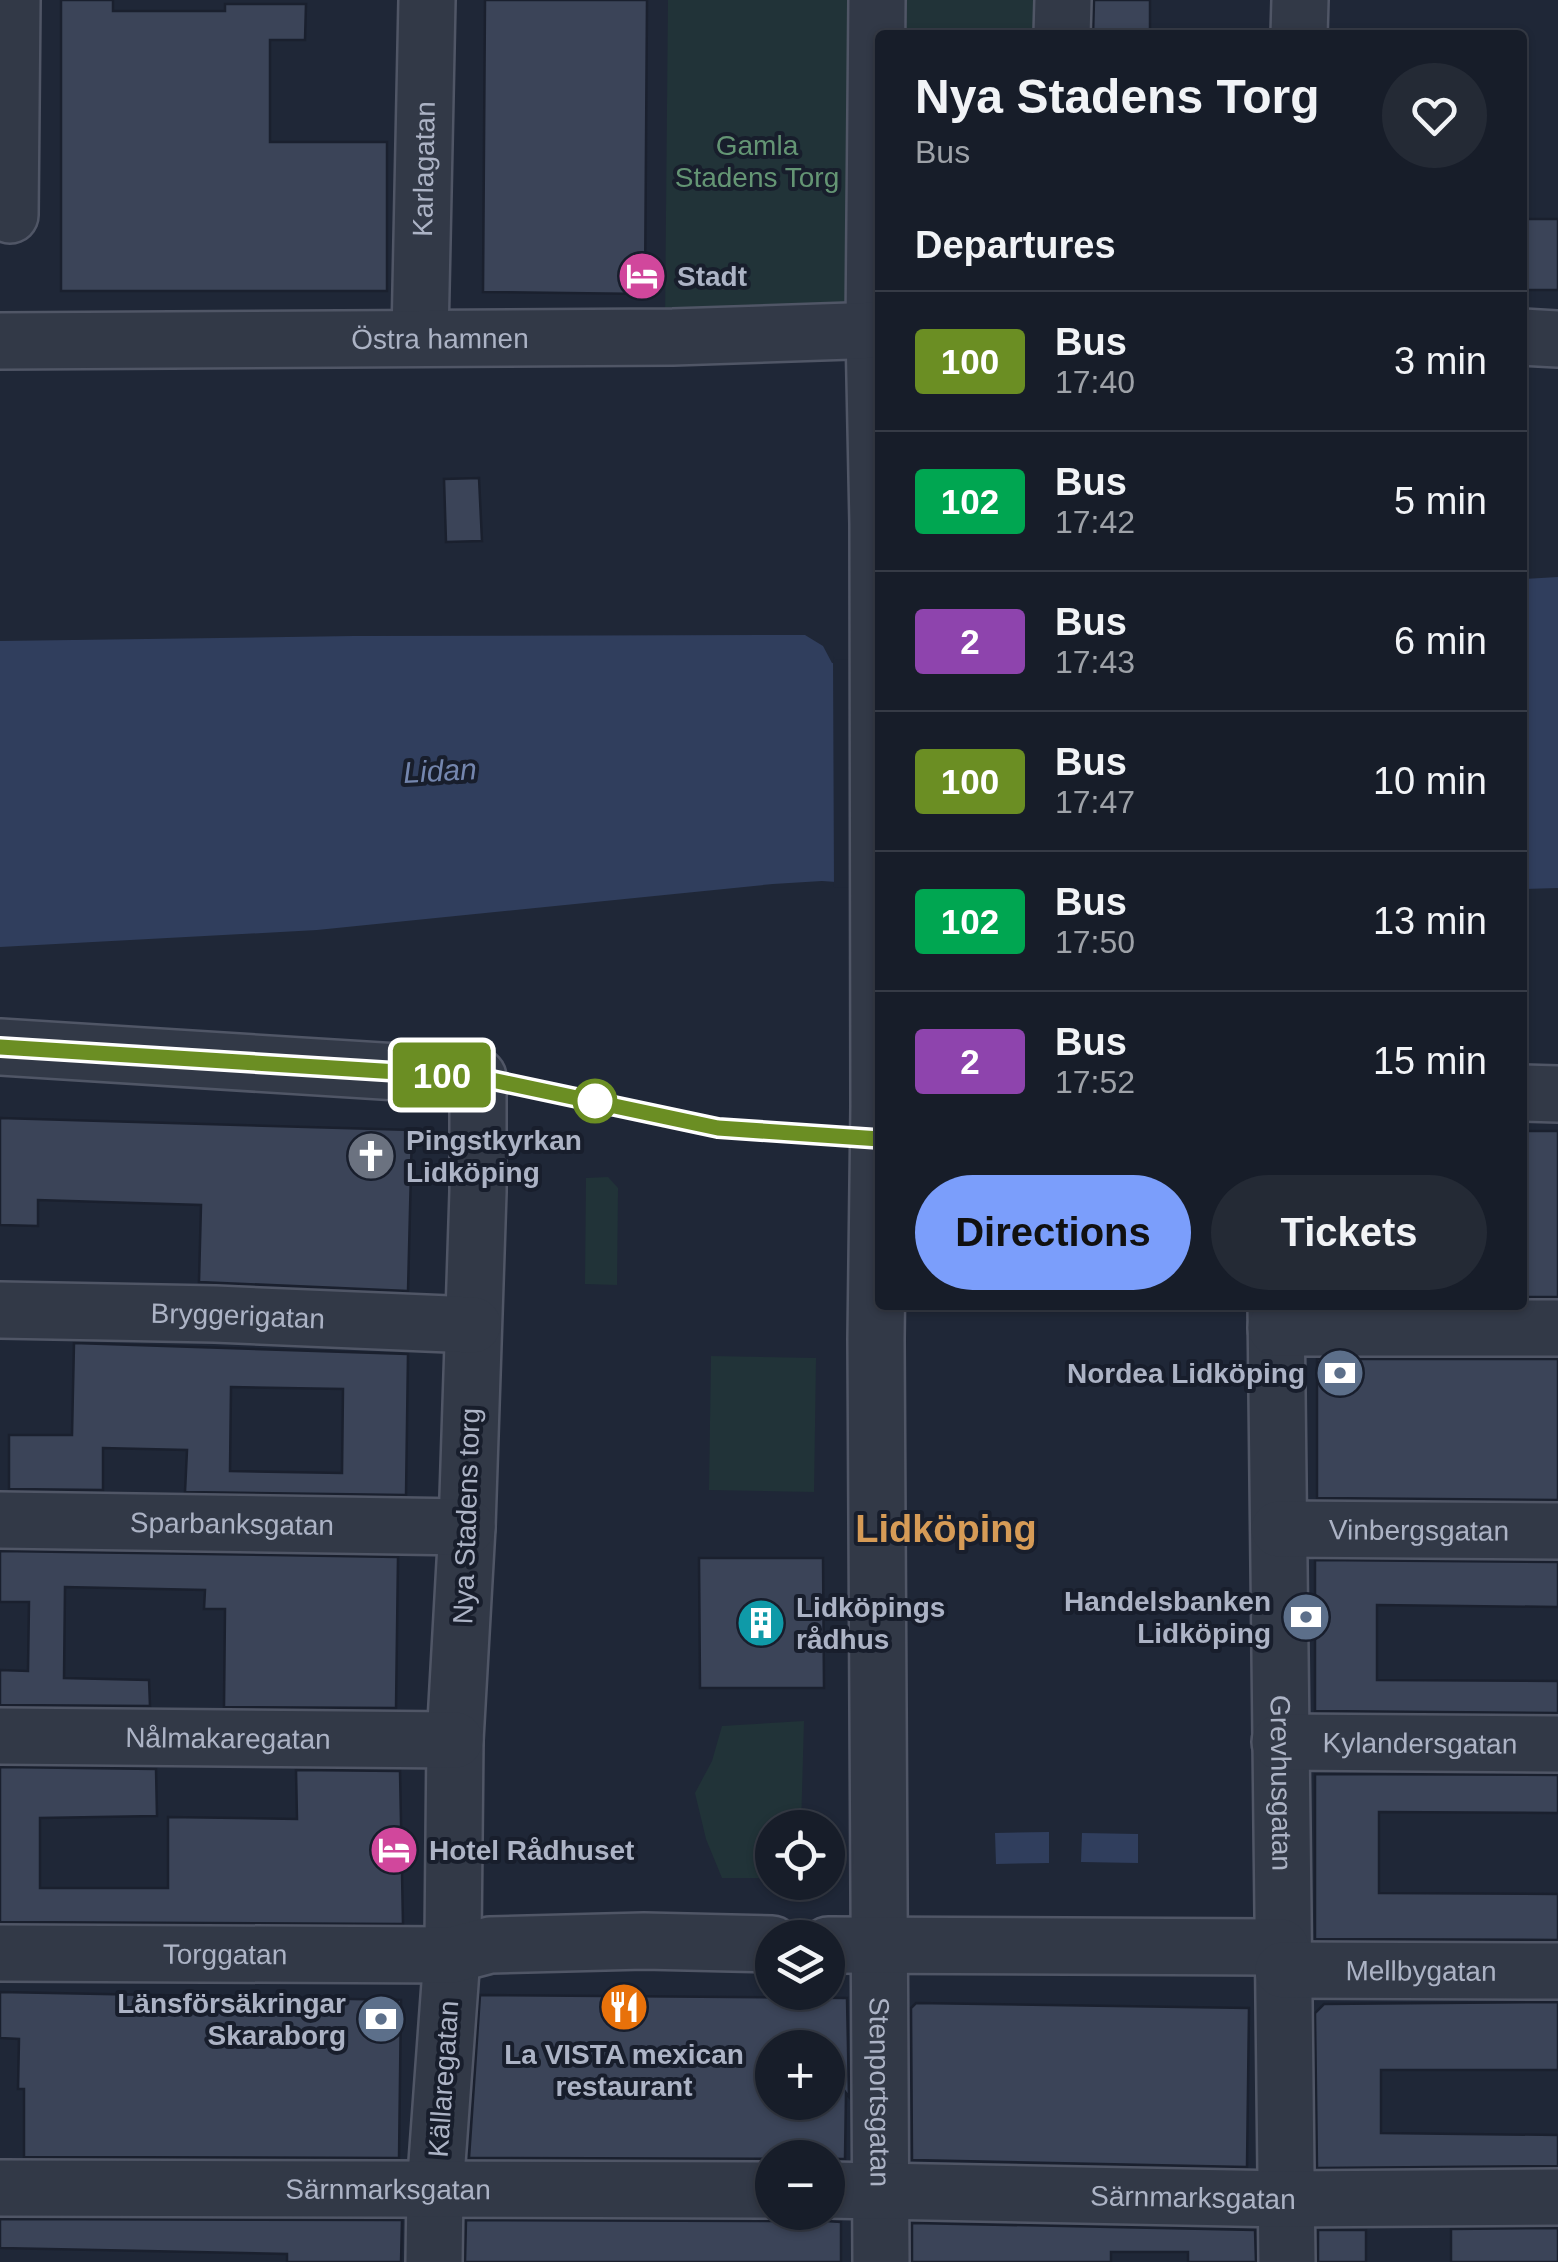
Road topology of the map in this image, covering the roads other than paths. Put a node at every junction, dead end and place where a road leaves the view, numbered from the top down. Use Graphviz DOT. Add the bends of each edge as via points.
graph roads {
  1 [pos="12,0"];
  2 [pos="427,0"];
  3 [pos="877,0"];
  4 [pos="1063,0"];
  5 [pos="1300,0"];
  6 [pos="877,30"];
  7 [pos="1062,30"];
  8 [pos="1300,30"];
  9 [pos="10,216"];
  10 [pos="875,330"];
  11 [pos="420,337"];
  12 [pos="1527,337"];
  13 [pos="1558,339"];
  14 [pos="0,341"];
  15 [pos="0,1047"];
  16 [pos="1527,1093"];
  17 [pos="1558,1094"];
  18 [pos="0,1310"];
  19 [pos="876,1310"];
  20 [pos="1276,1317"];
  21 [pos="473,1326"];
  22 [pos="1558,1328"];
  23 [pos="0,1520"];
  24 [pos="467,1528"];
  25 [pos="1279,1529"];
  26 [pos="1558,1531"];
  27 [pos="0,1736"];
  28 [pos="455,1740"];
  29 [pos="1280,1742"];
  30 [pos="1558,1744"];
  31 [pos="862,1938"];
  32 [pos="755,1944"];
  33 [pos="0,1953"];
  34 [pos="452,1955"];
  35 [pos="1282,1958"];
  36 [pos="1558,1970"];
  37 [pos="0,2188"];
  38 [pos="435,2190"];
  39 [pos="755,2190"];
  40 [pos="845,2190"];
  41 [pos="881,2190"];
  42 [pos="1558,2197"];
  43 [pos="1287,2199"];
  44 [pos="434,2262"];
  45 [pos="881,2262"];
  46 [pos="1287,2262"];
  1 -- 9 [label="street"];
  2 -- 11 [label="street, Karlagatan"];
  3 -- 6 [label="street, Stenportsgatan"];
  4 -- 7 [label="street"];
  5 -- 8 [label="street"];
  10 -- 11 [label="street, Östra hamnen"];
  11 -- 14 [label="street, Östra hamnen"];
  12 -- 13 [label="street"];
  15 -- 21 [label="street, Nya Stadens torg" via="478,1077"];
  16 -- 17 [label="street"];
  18 -- 21 [label="street, Bryggerigatan"];
  19 -- 31 [label="street, Stenportsgatan"];
  20 -- 22 [label="street"];
  20 -- 25 [label="street, Grevhusgatan"];
  21 -- 24 [label="street, Nya Stadens torg"];
  23 -- 24 [label="street, Sparbanksgatan"];
  24 -- 28 [label="street, Nya Stadens torg"];
  25 -- 26 [label="street, Vinbergsgatan"];
  25 -- 29 [label="street, Grevhusgatan"];
  27 -- 28 [label="street, Nålmakaregatan"];
  28 -- 34 [label="street, Nya Stadens torg"];
  29 -- 30 [label="street, Kylandersgatan"];
  29 -- 35 [label="street, Grevhusgatan"];
  31 -- 35 [label="street, Mellbygatan"];
  31 -- 41 [label="street, Stenportsgatan"];
  32 -- 34 [label="street, Torggatan" via="490,1945"];
  33 -- 34 [label="street, Torggatan"];
  34 -- 38 [label="street, Källaregatan"];
  35 -- 36 [label="street, Mellbygatan"];
  35 -- 43 [label="street, Grevhusgatan"];
  37 -- 38 [label="street, Särnmarksgatan"];
  38 -- 39 [label="street, Särnmarksgatan"];
  38 -- 44 [label="street, Källaregatan"];
  40 -- 41 [label="street, Särnmarksgatan"];
  41 -- 43 [label="street, Särnmarksgatan"];
  41 -- 45 [label="street, Stenportsgatan"];
  42 -- 43 [label="street, Särnmarksgatan"];
  43 -- 46 [label="street, Grevhusgatan"];
}
